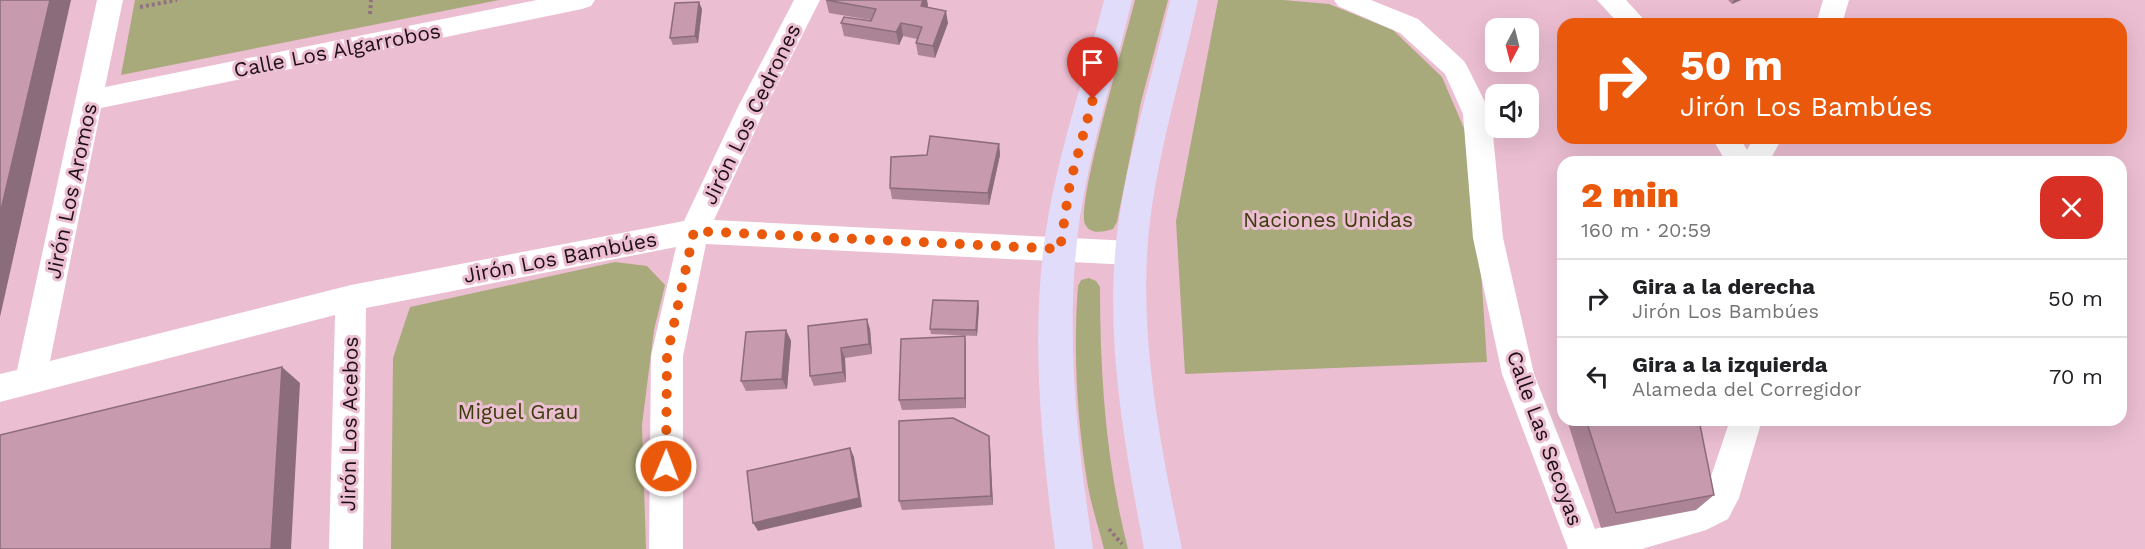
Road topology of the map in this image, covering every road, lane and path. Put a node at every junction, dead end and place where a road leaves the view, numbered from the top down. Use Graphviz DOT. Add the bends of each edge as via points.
graph roads {
  1 [pos="110,0"];
  2 [pos="582,0"];
  3 [pos="807,0"];
  4 [pos="1118,0"];
  5 [pos="1184,0"];
  6 [pos="1347,0"];
  7 [pos="1610,0"];
  8 [pos="1836,0"];
  9 [pos="1629,18"];
  10 [pos="1831,18"];
  11 [pos="90,100"];
  12 [pos="694,231"];
  13 [pos="1060,249"];
  14 [pos="1131,253"];
  15 [pos="351,298"];
  16 [pos="30,381"];
  17 [pos="0,388"];
  18 [pos="1744,426"];
  19 [pos="346,549"];
  20 [pos="666,549"];
  21 [pos="1074,549"];
  22 [pos="1162,549"];
  23 [pos="1586,549"];
  1 -- 11 [label="street, Jirón Los Aromos"];
  2 -- 11 [label="street, Calle Los Algarrobos"];
  3 -- 12 [label="street, Jirón Los Cedrones"];
  4 -- 13 [label="main road" via="1070,183"];
  5 -- 14 [label="main road" via="1158,105"];
  6 -- 23 [label="street, Calle Las Secoyas" via="1409,26 1455,68 1477,114 1488,238 1518,374"];
  7 -- 9 [label="street"];
  8 -- 10 [label="street"];
  11 -- 16 [label="street, Jirón Los Aromos"];
  12 -- 13 [label="street, Jirón Los Bambúes"];
  12 -- 15 [label="street, Jirón Los Bambúes"];
  12 -- 20 [label="street, Jirón Los Cedrones" via="667,356"];
  13 -- 14 [label="street, Jirón Los Bambúes"];
  13 -- 21 [label="main road" via="1058,415"];
  14 -- 22 [label="main road" via="1132,364"];
  15 -- 16 [label="street, Jirón Los Bambúes"];
  15 -- 19 [label="street, Jirón Los Acebos"];
  16 -- 17 [label="street, Jirón Los Bambúes"];
  18 -- 23 [label="street" via="1716,508"];
}
